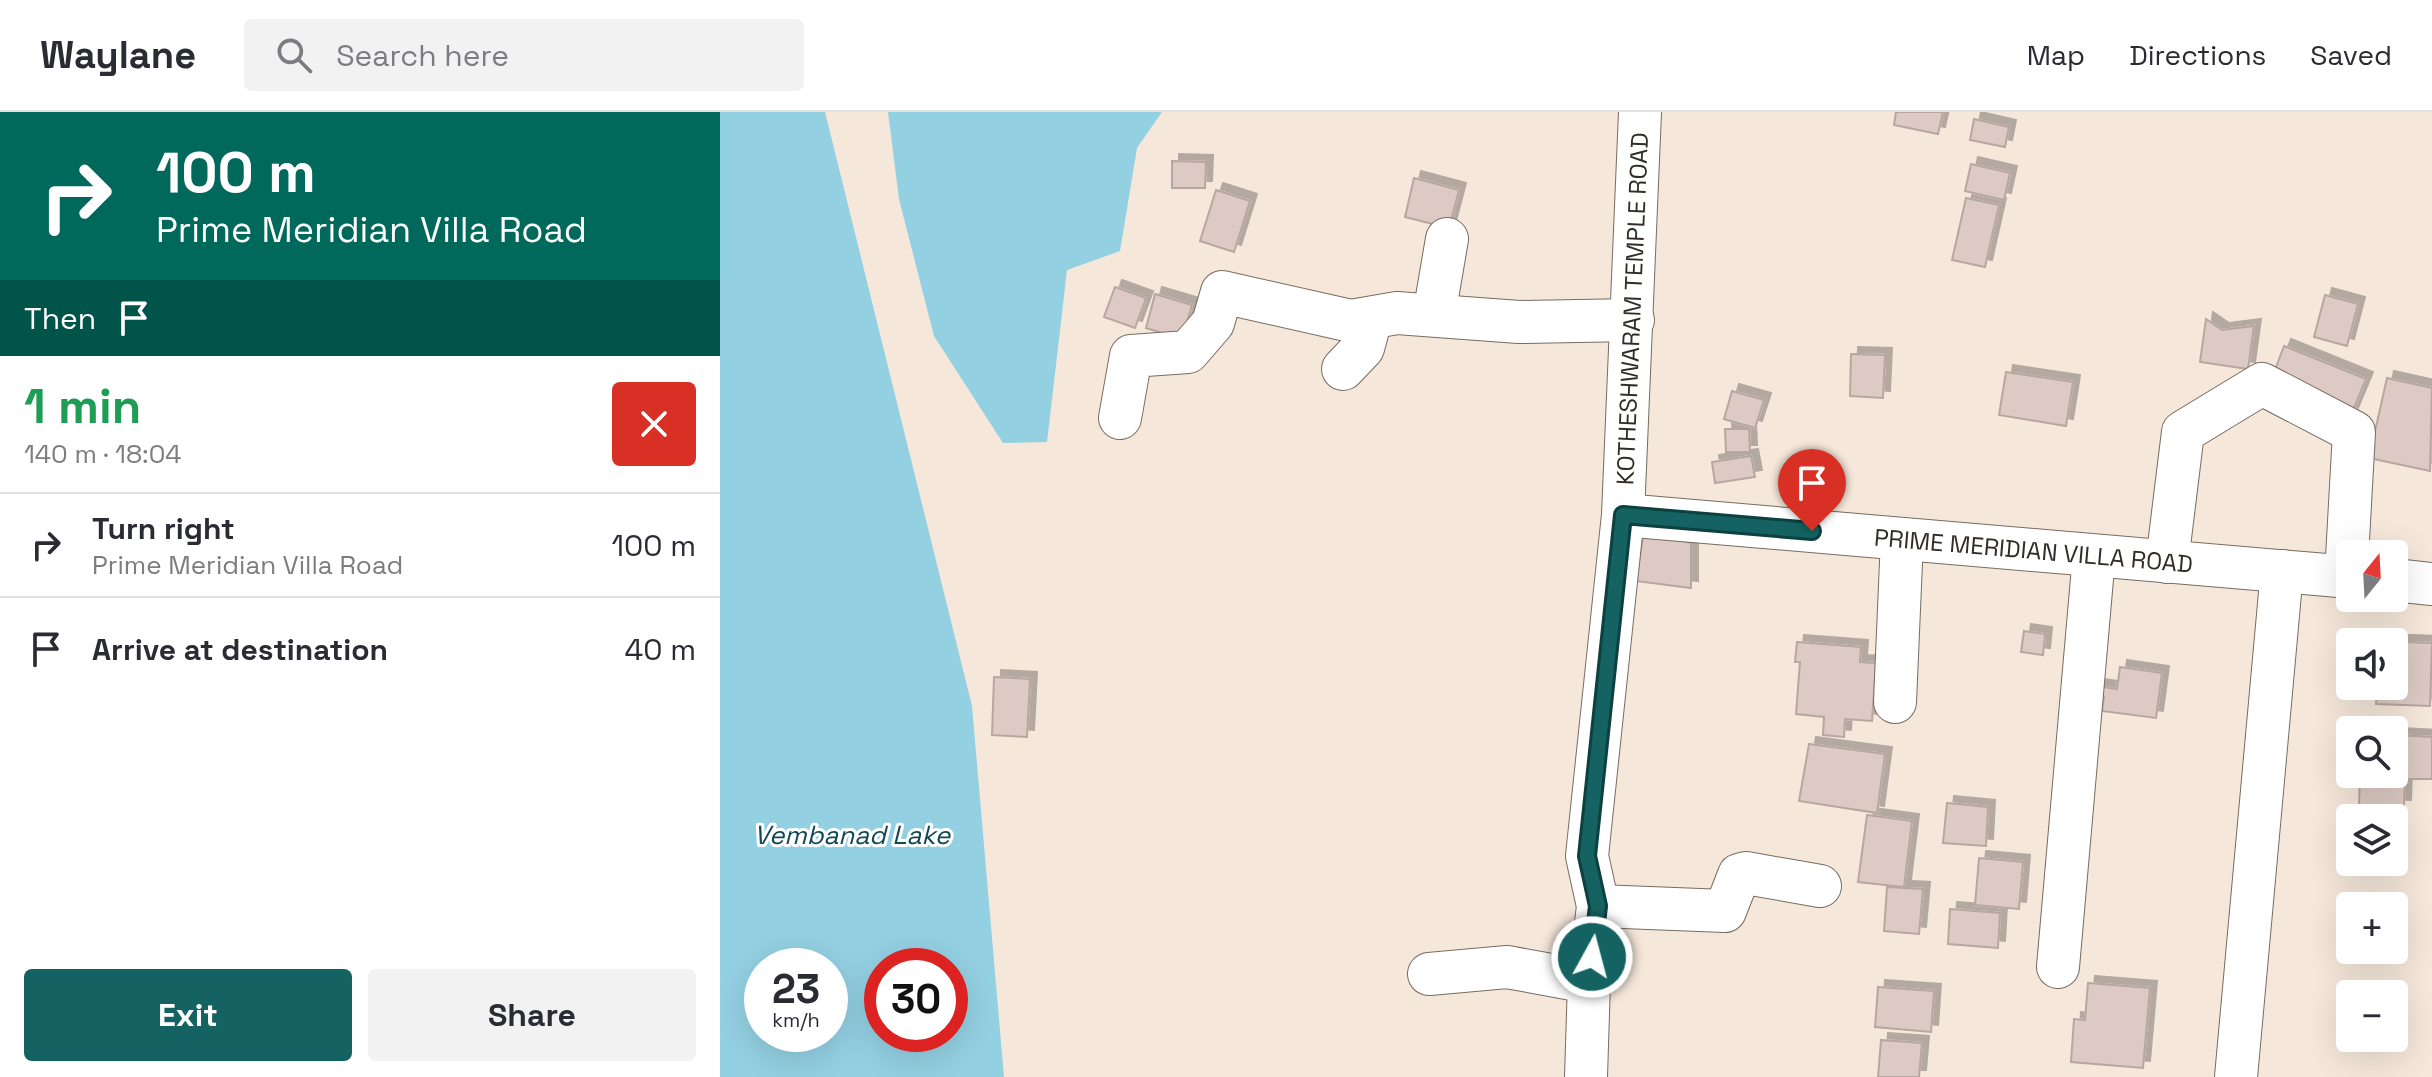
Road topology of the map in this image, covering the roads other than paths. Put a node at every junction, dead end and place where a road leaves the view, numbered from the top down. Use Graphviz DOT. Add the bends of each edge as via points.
graph roads {
  1 [pos="1640,112"];
  2 [pos="1447,239"];
  3 [pos="1434,315"];
  4 [pos="1371,318"];
  5 [pos="1633,320"];
  6 [pos="1343,369"];
  7 [pos="1120,418"];
  8 [pos="1623,515"];
  9 [pos="1902,539"];
  10 [pos="2350,540"];
  11 [pos="2094,556"];
  12 [pos="2167,562"];
  13 [pos="2282,571"];
  14 [pos="2336,576"];
  15 [pos="2408,581"];
  16 [pos="2432,584"];
  17 [pos="1895,702"];
  18 [pos="1820,886"];
  19 [pos="1598,906"];
  20 [pos="2058,967"];
  21 [pos="1429,974"];
  22 [pos="1589,982"];
  23 [pos="1586,1077"];
  24 [pos="2236,1077"];
  1 -- 5 [label="street, KOTHESHWARAM TEMPLE ROAD"];
  2 -- 3 [label="street"];
  3 -- 4 [label="street"];
  3 -- 5 [label="street" via="1519,322"];
  4 -- 6 [label="street" via="1363,348"];
  4 -- 7 [label="street" via="1351,321 1222,292 1213,323 1188,352 1131,356"];
  5 -- 8 [label="street, KOTHESHWARAM TEMPLE ROAD"];
  8 -- 9 [label="street, PRIME MERIDIAN VILLA ROAD"];
  8 -- 19 [label="street, KOTHESHWARAM TEMPLE ROAD" via="1587,856"];
  9 -- 11 [label="street, PRIME MERIDIAN VILLA ROAD"];
  9 -- 17 [label="street"];
  10 -- 12 [label="street" via="2354,432 2262,384 2183,432"];
  11 -- 12 [label="street, PRIME MERIDIAN VILLA ROAD"];
  11 -- 20 [label="street"];
  12 -- 13 [label="street, PRIME MERIDIAN VILLA ROAD"];
  13 -- 14 [label="street, PRIME MERIDIAN VILLA ROAD"];
  13 -- 24 [label="street"];
  15 -- 16 [label="street"];
  18 -- 19 [label="street" via="1746,873 1739,875 1725,911"];
  19 -- 22 [label="street, KOTHESHWARAM TEMPLE ROAD"];
  21 -- 22 [label="street" via="1507,967"];
  22 -- 23 [label="street, KOTHESHWARAM TEMPLE ROAD"];
}
